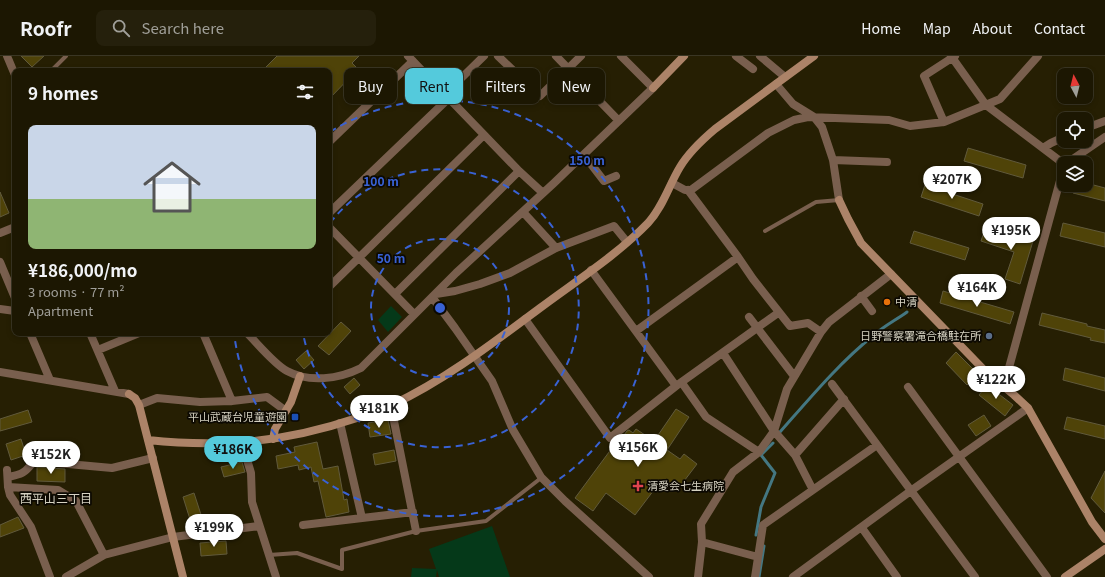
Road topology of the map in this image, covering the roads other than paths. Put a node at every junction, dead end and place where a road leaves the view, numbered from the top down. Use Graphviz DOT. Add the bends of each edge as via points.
graph roads {
  1 [pos="7,56"];
  2 [pos="66,56"];
  3 [pos="484,56"];
  4 [pos="498,56"];
  5 [pos="556,56"];
  6 [pos="581,56"];
  7 [pos="621,56"];
  8 [pos="684,56"];
  9 [pos="736,56"];
  10 [pos="760,56"];
  11 [pos="814,56"];
  12 [pos="1038,56"];
  13 [pos="953,57"];
  14 [pos="410,59"];
  15 [pos="12,68"];
  16 [pos="54,68"];
  17 [pos="419,68"];
  18 [pos="568,68"];
  19 [pos="753,69"];
  20 [pos="785,78"];
  21 [pos="463,79"];
  22 [pos="776,84"];
  23 [pos="548,88"];
  24 [pos="652,88"];
  25 [pos="439,104"];
  26 [pos="455,104"];
  27 [pos="603,104"];
  28 [pos="986,105"];
  29 [pos="814,117"];
  30 [pos="1105,120"];
  31 [pos="619,121"];
  32 [pos="944,122"];
  33 [pos="1093,125"];
  34 [pos="484,135"];
  35 [pos="1105,137"];
  36 [pos="332,139"];
  37 [pos="1057,140"];
  38 [pos="1043,148"];
  39 [pos="584,155"];
  40 [pos="1077,156"];
  41 [pos="1057,158"];
  42 [pos="833,160"];
  43 [pos="887,162"];
  44 [pos="519,171"];
  45 [pos="616,176"];
  46 [pos="672,183"];
  47 [pos="688,190"];
  48 [pos="1057,192"];
  49 [pos="543,193"];
  50 [pos="839,200"];
  51 [pos="332,210"];
  52 [pos="523,212"];
  53 [pos="12,227"];
  54 [pos="332,230"];
  55 [pos="765,231"];
  56 [pos="0,233"];
  57 [pos="627,242"];
  58 [pos="556,248"];
  59 [pos="738,257"];
  60 [pos="359,258"];
  61 [pos="0,262"];
  62 [pos="591,270"];
  63 [pos="890,274"];
  64 [pos="332,284"];
  65 [pos="12,291"];
  66 [pos="395,294"];
  67 [pos="434,295"];
  68 [pos="861,296"];
  69 [pos="0,309"];
  70 [pos="12,311"];
  71 [pos="872,311"];
  72 [pos="778,313"];
  73 [pos="414,314"];
  74 [pos="749,317"];
  75 [pos="525,319"];
  76 [pos="757,328"];
  77 [pos="636,331"];
  78 [pos="821,332"];
  79 [pos="31,336"];
  80 [pos="91,336"];
  81 [pos="127,336"];
  82 [pos="205,336"];
  83 [pos="250,336"];
  84 [pos="98,350"];
  85 [pos="723,353"];
  86 [pos="474,355"];
  87 [pos="0,372"];
  88 [pos="300,376"];
  89 [pos="794,376"];
  90 [pos="50,380"];
  91 [pos="832,384"];
  92 [pos="679,385"];
  93 [pos="1004,386"];
  94 [pos="908,387"];
  95 [pos="115,391"];
  96 [pos="844,399"];
  97 [pos="232,401"];
  98 [pos="139,404"];
  99 [pos="391,406"];
  100 [pos="1028,408"];
  101 [pos="286,411"];
  102 [pos="340,424"];
  103 [pos="774,431"];
  104 [pos="273,439"];
  105 [pos="148,440"];
  106 [pos="242,443"];
  107 [pos="877,445"];
  108 [pos="759,452"];
  109 [pos="795,455"];
  110 [pos="959,457"];
  111 [pos="153,458"];
  112 [pos="542,478"];
  113 [pos="8,487"];
  114 [pos="813,490"];
  115 [pos="912,490"];
  116 [pos="413,512"];
  117 [pos="362,518"];
  118 [pos="303,525"];
  119 [pos="259,526"];
  120 [pos="862,528"];
  121 [pos="416,531"];
  122 [pos="173,538"];
  123 [pos="1105,539"];
  124 [pos="702,542"];
  125 [pos="1105,549"];
  126 [pos="269,555"];
  127 [pos="104,556"];
  128 [pos="758,558"];
  129 [pos="50,577"];
  130 [pos="66,577"];
  131 [pos="183,577"];
  132 [pos="276,577"];
  133 [pos="649,577"];
  134 [pos="698,577"];
  135 [pos="755,577"];
  136 [pos="793,577"];
  137 [pos="897,577"];
  138 [pos="975,577"];
  139 [pos="1047,577"];
  140 [pos="1066,577"];
  1 -- 15 [label="street"];
  2 -- 16 [label="lane"];
  3 -- 21 [label="street"];
  4 -- 23 [label="street" via="540,96"];
  5 -- 18 [label="street"];
  6 -- 18 [label="street"];
  7 -- 24 [label="street"];
  8 -- 24 [label="street"];
  9 -- 19 [label="street"];
  10 -- 20 [label="street"];
  11 -- 20 [label="street"];
  12 -- 28 [label="street" via="1000,99"];
  13 -- 28 [label="street"];
  13 -- 32 [label="street" via="924,76"];
  14 -- 17 [label="street"];
  14 -- 36 [label="street"];
  20 -- 22 [label="street"];
  22 -- 29 [label="street" via="793,104"];
  22 -- 46 [label="street" via="700,141"];
  24 -- 31 [label="street"];
  25 -- 51 [label="street"];
  26 -- 34 [label="street"];
  27 -- 31 [label="street"];
  28 -- 32 [label="street"];
  28 -- 38 [label="street"];
  29 -- 32 [label="street" via="889,120 910,126"];
  29 -- 42 [label="street" via="824,132"];
  29 -- 47 [label="street" via="794,120 768,133"];
  30 -- 33 [label="street"];
  31 -- 39 [label="street"];
  34 -- 44 [label="street"];
  34 -- 60 [label="street"];
  35 -- 40 [label="street"];
  37 -- 38 [label="street"];
  38 -- 41 [label="street"];
  39 -- 45 [label="street" via="604,181"];
  39 -- 49 [label="street"];
  42 -- 43 [label="street"];
  42 -- 50 [label="street"];
  44 -- 49 [label="street"];
  44 -- 66 [label="street"];
  46 -- 47 [label="street"];
  46 -- 57 [label="street" via="649,222"];
  47 -- 59 [label="street"];
  48 -- 93 [label="street"];
  49 -- 52 [label="street"];
  50 -- 55 [label="lane" via="816,202"];
  50 -- 63 [label="street" via="861,243"];
  52 -- 58 [label="street"];
  52 -- 67 [label="street"];
  53 -- 56 [label="street"];
  54 -- 60 [label="street"];
  57 -- 58 [label="street" via="614,226"];
  57 -- 62 [label="street"];
  58 -- 67 [label="street" via="510,273 480,284"];
  59 -- 72 [label="street"];
  59 -- 77 [label="street"];
  60 -- 64 [label="street"];
  60 -- 66 [label="street"];
  61 -- 65 [label="street"];
  62 -- 75 [label="street"];
  62 -- 77 [label="street"];
  63 -- 68 [label="street"];
  63 -- 93 [label="street" via="986,372"];
  66 -- 73 [label="street"];
  67 -- 73 [label="street"];
  67 -- 86 [label="street"];
  68 -- 71 [label="street"];
  68 -- 78 [label="street" via="829,322"];
  69 -- 70 [label="street"];
  72 -- 76 [label="street"];
  72 -- 78 [label="street" via="790,326 808,323"];
  73 -- 88 [label="street" via="361,368 331,378"];
  74 -- 76 [label="street"];
  75 -- 86 [label="street"];
  75 -- 92 [label="street" via="610,438"];
  76 -- 85 [label="street"];
  76 -- 89 [label="street"];
  77 -- 92 [label="street"];
  78 -- 89 [label="street"];
  79 -- 90 [label="street"];
  80 -- 84 [label="street"];
  81 -- 84 [label="street"];
  82 -- 97 [label="street"];
  83 -- 88 [label="street" via="280,366"];
  84 -- 95 [label="street"];
  85 -- 92 [label="street"];
  85 -- 103 [label="street"];
  86 -- 99 [label="street" via="437,381"];
  86 -- 112 [label="street" via="492,381 513,430"];
  87 -- 90 [label="street"];
  88 -- 101 [label="street"];
  89 -- 103 [label="street" via="787,389"];
  90 -- 95 [label="street"];
  91 -- 96 [label="street"];
  92 -- 108 [label="street" via="706,417"];
  93 -- 100 [label="street"];
  94 -- 110 [label="street"];
  95 -- 98 [label="street" via="129,394"];
  96 -- 107 [label="street"];
  96 -- 109 [label="street"];
  97 -- 98 [label="street" via="200,402 157,398"];
  97 -- 101 [label="street" via="267,397"];
  98 -- 105 [label="street"];
  99 -- 102 [label="street"];
  99 -- 116 [label="street"];
  100 -- 110 [label="street"];
  100 -- 123 [label="street" via="1092,522"];
  101 -- 104 [label="street" via="274,429"];
  102 -- 104 [label="street"];
  102 -- 117 [label="street"];
  103 -- 108 [label="street"];
  103 -- 109 [label="street"];
  104 -- 106 [label="street"];
  105 -- 106 [label="street" via="199,444"];
  105 -- 111 [label="street"];
  106 -- 119 [label="street" via="251,473 252,502"];
  107 -- 114 [label="street"];
  107 -- 115 [label="street"];
  108 -- 124 [label="street" via="733,472 701,524"];
  109 -- 114 [label="street"];
  110 -- 115 [label="street"];
  110 -- 139 [label="street"];
  111 -- 113 [label="street" via="112,468 35,461 22,473 8,473"];
  111 -- 122 [label="street"];
  112 -- 121 [label="lane" via="486,521"];
  112 -- 133 [label="street"];
  113 -- 127 [label="street" via="58,490 76,501"];
  113 -- 129 [label="street" via="10,496 31,527"];
  114 -- 128 [label="street" via="764,525"];
  115 -- 120 [label="street"];
  115 -- 138 [label="street"];
  116 -- 117 [label="street"];
  116 -- 121 [label="street"];
  117 -- 118 [label="street"];
  119 -- 122 [label="street"];
  119 -- 126 [label="street"];
  120 -- 136 [label="street"];
  120 -- 137 [label="street"];
  121 -- 126 [label="lane" via="342,550 342,569 297,553"];
  122 -- 127 [label="street"];
  122 -- 131 [label="street"];
  124 -- 128 [label="street"];
  124 -- 134 [label="street"];
  125 -- 140 [label="street"];
  126 -- 132 [label="street"];
  127 -- 130 [label="street"];
  128 -- 135 [label="street"];
}
